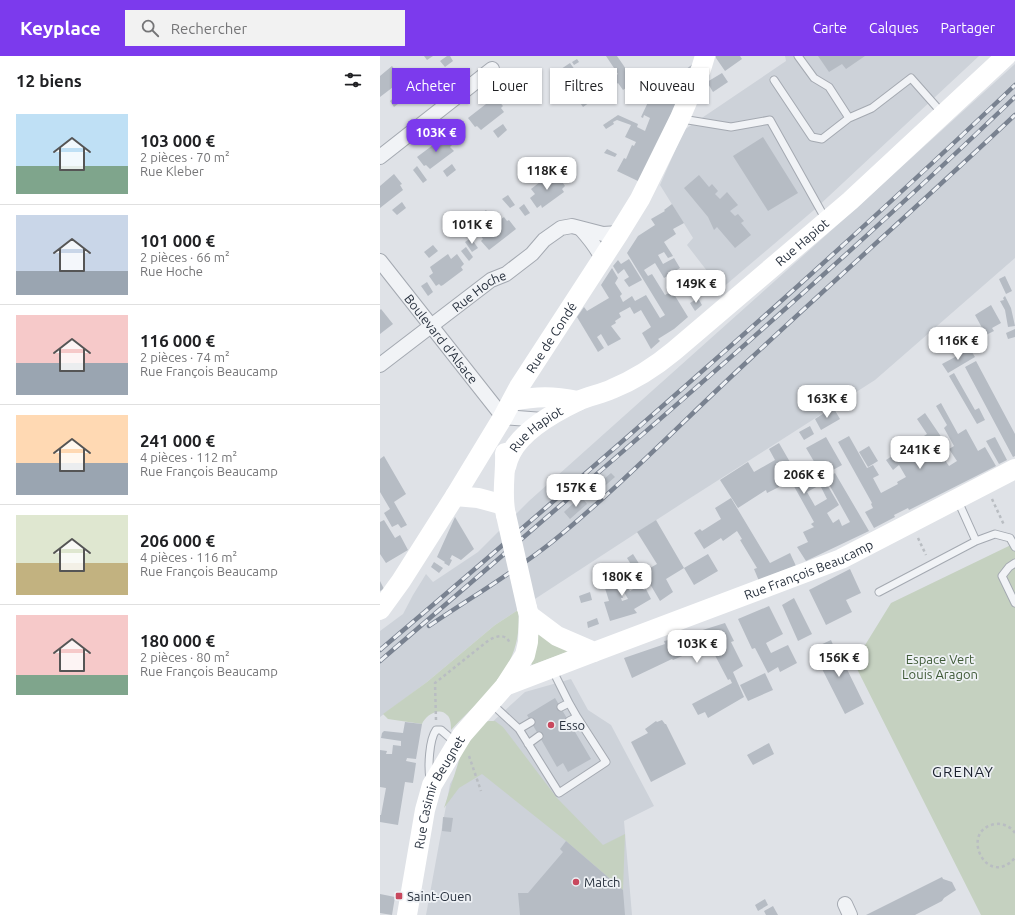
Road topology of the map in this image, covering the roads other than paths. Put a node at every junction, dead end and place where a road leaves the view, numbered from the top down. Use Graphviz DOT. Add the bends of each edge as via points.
graph roads {
  1 [pos="705,56"];
  2 [pos="798,56"];
  3 [pos="1006,56"];
  4 [pos="478,80"];
  5 [pos="774,80"];
  6 [pos="943,114"];
  7 [pos="680,118"];
  8 [pos="849,118"];
  9 [pos="380,157"];
  10 [pos="826,220"];
  11 [pos="581,229"];
  12 [pos="619,233"];
  13 [pos="602,259"];
  14 [pos="380,261"];
  15 [pos="430,327"];
  16 [pos="380,365"];
  17 [pos="578,401"];
  18 [pos="507,409"];
  19 [pos="544,420"];
  20 [pos="506,467"];
  21 [pos="1015,469"];
  22 [pos="455,496"];
  23 [pos="957,499"];
  24 [pos="505,510"];
  25 [pos="976,541"];
  26 [pos="1015,547"];
  27 [pos="1015,563"];
  28 [pos="879,592"];
  29 [pos="1015,603"];
  30 [pos="380,610"];
  31 [pos="528,611"];
  32 [pos="594,652"];
  33 [pos="552,668"];
  34 [pos="505,686"];
  35 [pos="490,702"];
  36 [pos="569,703"];
  37 [pos="561,707"];
  38 [pos="577,717"];
  39 [pos="569,721"];
  40 [pos="531,722"];
  41 [pos="519,729"];
  42 [pos="540,736"];
  43 [pos="459,739"];
  44 [pos="528,744"];
  45 [pos="432,785"];
  46 [pos="407,915"];
  1 -- 7 [label="street, Rue de Condé"];
  2 -- 8 [label="lane" via="814,78 828,87"];
  3 -- 6 [label="street, Rue Hapiot"];
  4 -- 9 [label="street"];
  5 -- 8 [label="lane" via="812,137 822,139"];
  6 -- 8 [label="lane" via="911,78 872,108"];
  6 -- 10 [label="street, Rue Hapiot" via="850,201"];
  7 -- 10 [label="lane" via="731,126 770,120"];
  7 -- 12 [label="street, Rue de Condé" via="640,199"];
  10 -- 17 [label="street, Rue Hapiot" via="664,360 613,389"];
  11 -- 12 [label="street, Rue Hoche" via="608,234"];
  11 -- 13 [label="street"];
  11 -- 15 [label="street, Rue Hoche" via="572,226 562,228 544,240 532,254 506,274 491,280"];
  12 -- 13 [label="street, Rue de Condé"];
  13 -- 18 [label="street, Rue de Condé"];
  14 -- 15 [label="street, Boulevard d'Alsace"];
  15 -- 16 [label="street, Rue Hoche"];
  15 -- 18 [label="street, Boulevard d'Alsace"];
  17 -- 18 [label="street, Rue Hapiot" via="547,396"];
  17 -- 19 [label="street, Rue Hapiot"];
  18 -- 19 [label="street"];
  18 -- 20 [label="street"];
  18 -- 22 [label="street, Rue de Condé"];
  19 -- 20 [label="street, Rue Hapiot" via="522,438"];
  20 -- 24 [label="street"];
  21 -- 23 [label="street, Rue François Beaucamp"];
  22 -- 24 [label="street" via="478,498"];
  22 -- 30 [label="street, Rue de Condé"];
  23 -- 25 [label="lane"];
  23 -- 32 [label="street, Rue François Beaucamp" via="841,559"];
  24 -- 31 [label="street, bridge"];
  25 -- 26 [label="lane" via="995,534 1010,538"];
  25 -- 28 [label="lane"];
  27 -- 29 [label="lane" via="1002,576"];
  31 -- 32 [label="street" via="557,636"];
  31 -- 34 [label="street, Rue Casimir Beugnet" via="528,642 525,655"];
  32 -- 33 [label="street, Rue François Beaucamp"];
  33 -- 34 [label="street, Rue François Beaucamp"];
  33 -- 36 [label="lane"];
  34 -- 35 [label="street, Rue Casimir Beugnet"];
  35 -- 41 [label="lane"];
  35 -- 43 [label="street, Rue Casimir Beugnet"];
  36 -- 37 [label="lane"];
  36 -- 38 [label="lane"];
  38 -- 39 [label="lane"];
  38 -- 44 [label="lane" via="606,762 559,793"];
  40 -- 41 [label="lane"];
  41 -- 44 [label="lane"];
  42 -- 44 [label="lane"];
  43 -- 45 [label="street, Rue Casimir Beugnet"];
  43 -- 45 [label="lane" via="441,730 436,730 433,735 428,768"];
  45 -- 46 [label="street, Rue Casimir Beugnet" via="425,810"];
}
